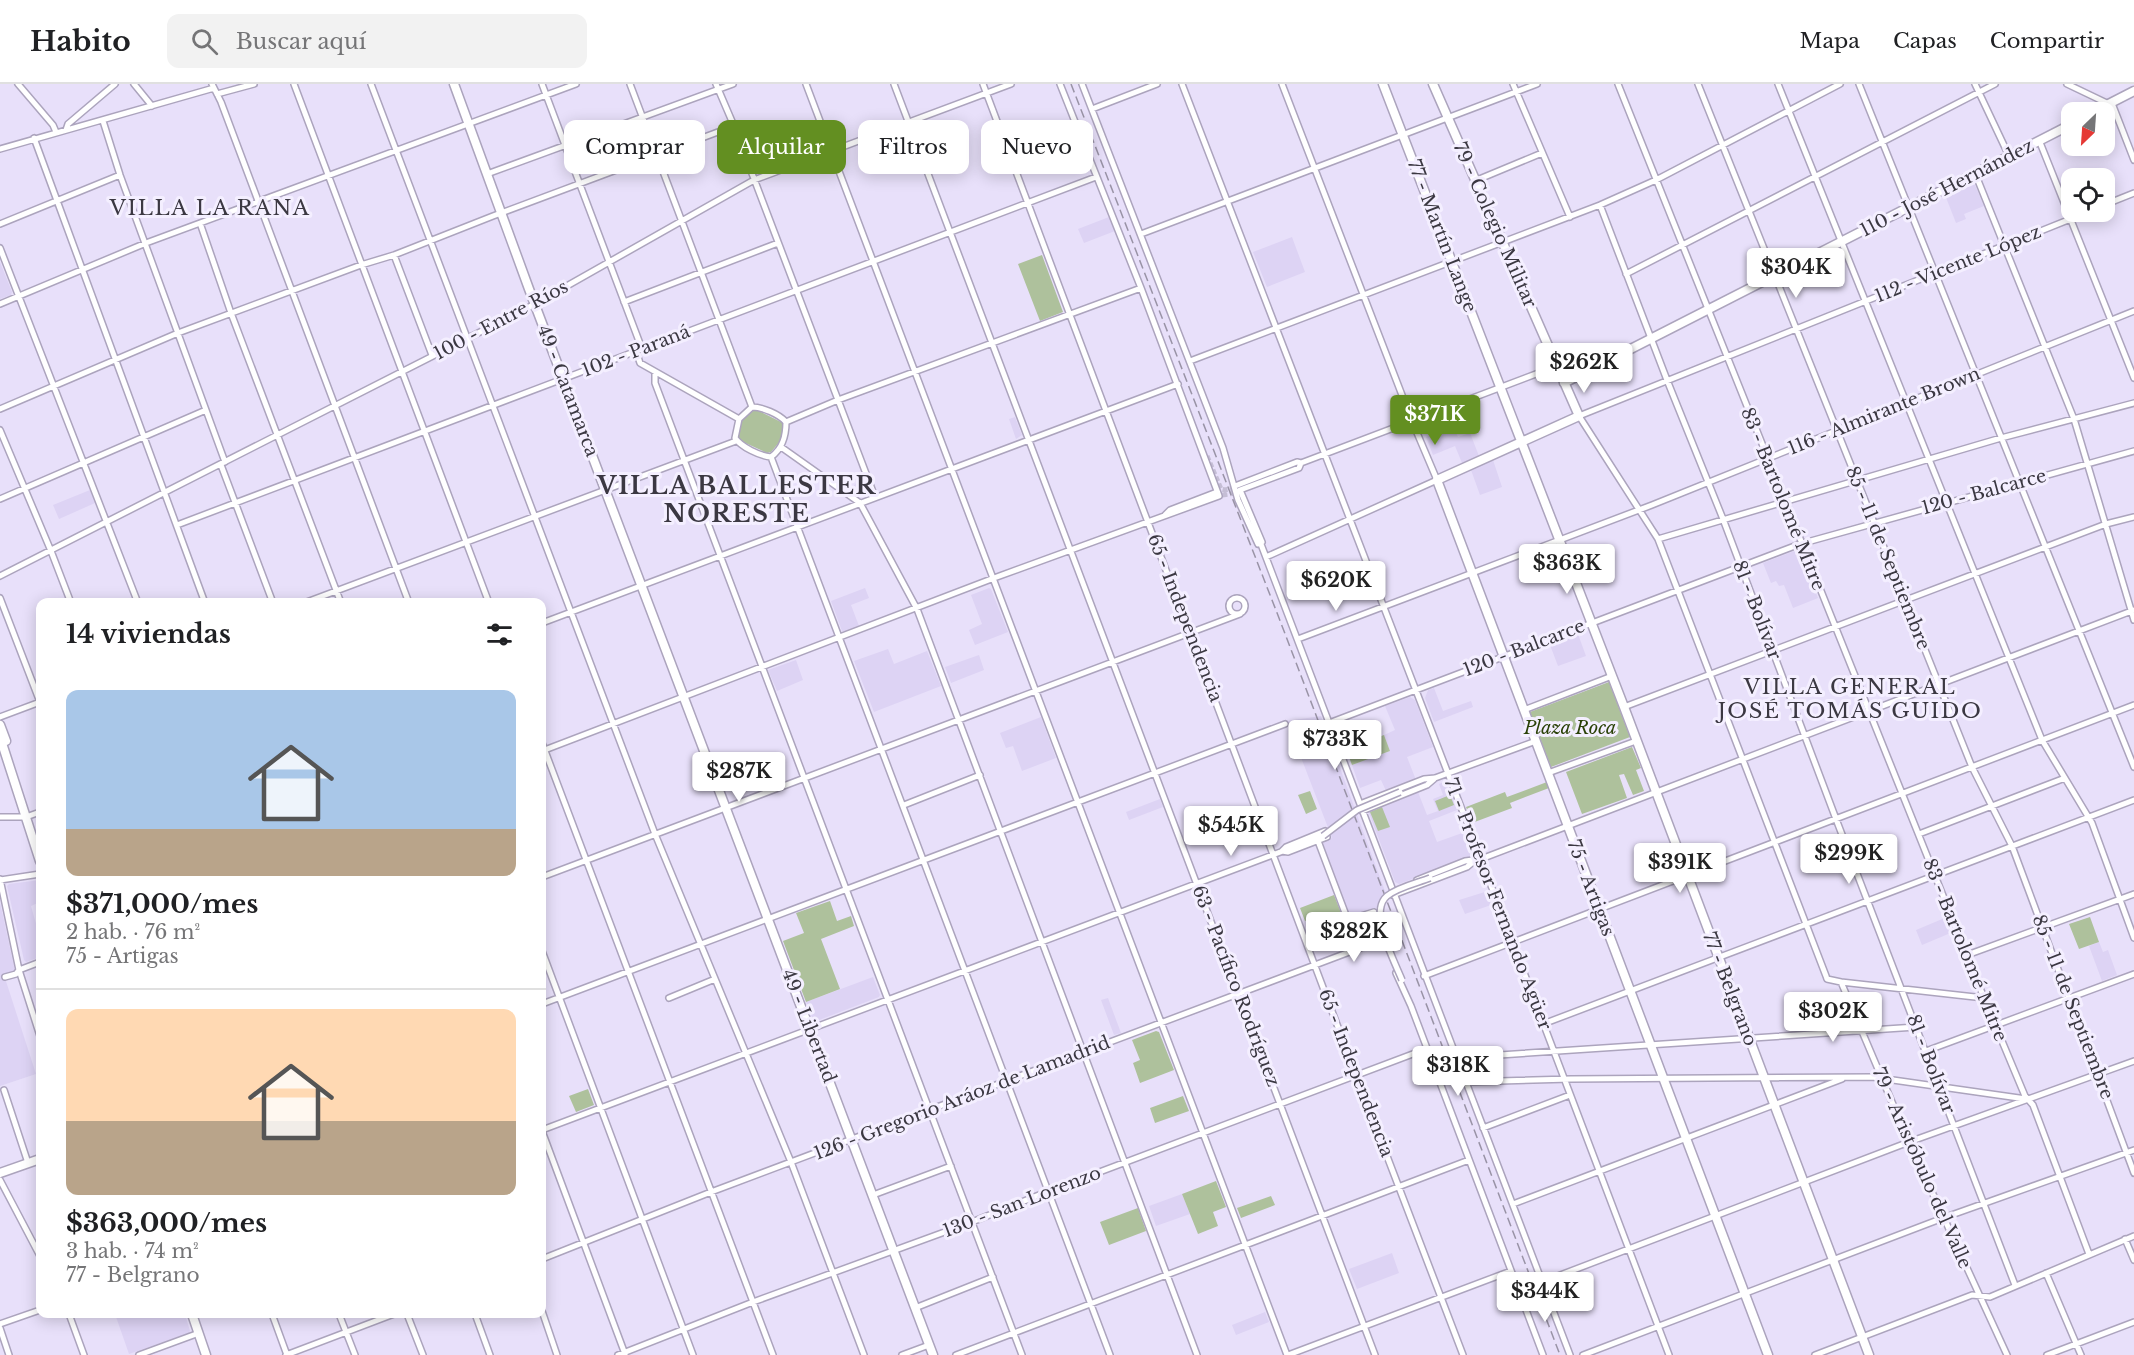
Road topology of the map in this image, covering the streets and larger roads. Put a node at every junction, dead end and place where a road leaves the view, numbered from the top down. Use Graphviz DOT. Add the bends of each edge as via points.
graph roads {
  1 [pos="18,84"];
  2 [pos="115,84"];
  3 [pos="134,84"];
  4 [pos="254,84"];
  5 [pos="294,84"];
  6 [pos="371,84"];
  7 [pos="454,84"];
  8 [pos="542,84"];
  9 [pos="576,84"];
  10 [pos="630,84"];
  11 [pos="733,84"];
  12 [pos="806,84"];
  13 [pos="894,84"];
  14 [pos="983,84"];
  15 [pos="1011,84"];
  16 [pos="1060,84"];
  17 [pos="1082,84"];
  18 [pos="1157,84"];
  19 [pos="1182,84"];
  20 [pos="1282,84"];
  21 [pos="1383,84"];
  22 [pos="1433,84"];
  23 [pos="1513,84"];
  24 [pos="1537,84"];
  25 [pos="1618,84"];
  26 [pos="1698,84"];
  27 [pos="1778,84"];
  28 [pos="1840,84"];
  29 [pos="1859,84"];
  30 [pos="1975,84"];
  31 [pos="1995,84"];
  32 [pos="2067,84"];
  33 [pos="717,87"];
  34 [pos="215,89"];
  35 [pos="2134,91"];
  36 [pos="1516,92"];
  37 [pos="987,93"];
  38 [pos="1979,93"];
  39 [pos="546,95"];
  40 [pos="2108,102"];
  41 [pos="2112,102"];
  42 [pos="153,106"];
  43 [pos="1092,109"];
  44 [pos="1789,111"];
  45 [pos="2115,111"];
  46 [pos="642,116"];
  47 [pos="1448,117"];
  48 [pos="631,120"];
  49 [pos="644,120"];
  50 [pos="731,120"];
  51 [pos="820,120"];
  52 [pos="908,120"];
  53 [pos="917,120"];
  54 [pos="103,121"];
  55 [pos="468,124"];
  56 [pos="66,130"];
  57 [pos="2061,130"];
  58 [pos="56,132"];
  59 [pos="1402,135"];
  60 [pos="34,138"];
  61 [pos="2039,141"];
  62 [pos="1882,143"];
  63 [pos="564,145"];
  64 [pos="1723,145"];
  65 [pos="0,149"];
  66 [pos="397,150"];
  67 [pos="1542,153"];
  68 [pos="2009,156"];
  69 [pos="2134,160"];
  70 [pos="1315,169"];
  71 [pos="1975,173"];
  72 [pos="487,174"];
  73 [pos="576,174"];
  74 [pos="607,174"];
  75 [pos="664,174"];
  76 [pos="752,174"];
  77 [pos="771,174"];
  78 [pos="840,174"];
  79 [pos="928,174"];
  80 [pos="120,175"];
  81 [pos="329,176"];
  82 [pos="1096,177"];
  83 [pos="1815,177"];
  84 [pos="754,180"];
  85 [pos="1476,180"];
  86 [pos="1656,180"];
  87 [pos="580,184"];
  88 [pos="2134,193"];
  89 [pos="2061,196"];
  90 [pos="57,201"];
  91 [pos="258,201"];
  92 [pos="2115,201"];
  93 [pos="1226,202"];
  94 [pos="1029,204"];
  95 [pos="1600,205"];
  96 [pos="1909,208"];
  97 [pos="1749,211"];
  98 [pos="501,213"];
  99 [pos="1570,216"];
  100 [pos="682,221"];
  101 [pos="2063,222"];
  102 [pos="2071,222"];
  103 [pos="200,223"];
  104 [pos="0,225"];
  105 [pos="951,233"];
  106 [pos="1141,234"];
  107 [pos="431,240"];
  108 [pos="1503,241"];
  109 [pos="146,243"];
  110 [pos="778,243"];
  111 [pos="1841,243"];
  112 [pos="1682,245"];
  113 [pos="2005,246"];
  114 [pos="0,248"];
  115 [pos="394,255"];
  116 [pos="1452,261"];
  117 [pos="608,262"];
  118 [pos="873,262"];
  119 [pos="361,265"];
  120 [pos="83,270"];
  121 [pos="701,272"];
  122 [pos="1626,274"];
  123 [pos="1934,274"];
  124 [pos="1775,277"];
  125 [pos="1141,288"];
  126 [pos="291,291"];
  127 [pos="797,291"];
  128 [pos="1363,295"];
  129 [pos="19,296"];
  130 [pos="1867,301"];
  131 [pos="624,302"];
  132 [pos="0,304"];
  133 [pos="535,304"];
  134 [pos="1708,311"];
  135 [pos="2134,311"];
  136 [pos="231,313"];
  137 [pos="1070,313"];
  138 [pos="719,320"];
  139 [pos="2111,320"];
  140 [pos="1276,329"];
  141 [pos="1795,329"];
  142 [pos="178,333"];
  143 [pos="468,337"];
  144 [pos="1651,339"];
  145 [pos="993,342"];
  146 [pos="2046,347"];
  147 [pos="639,350"];
  148 [pos="432,356"];
  149 [pos="1727,357"];
  150 [pos="115,360"];
  151 [pos="1190,361"];
  152 [pos="1557,366"];
  153 [pos="401,371"];
  154 [pos="655,372"];
  155 [pos="916,372"];
  156 [pos="1976,374"];
  157 [pos="2134,378"];
  158 [pos="564,379"];
  159 [pos="1667,380"];
  160 [pos="1564,383"];
  161 [pos="1178,384"];
  162 [pos="54,386"];
  163 [pos="1501,387"];
  164 [pos="838,400"];
  165 [pos="1906,403"];
  166 [pos="2134,403"];
  167 [pos="493,405"];
  168 [pos="335,406"];
  169 [pos="752,407"];
  170 [pos="0,409"];
  171 [pos="206,410"];
  172 [pos="1106,410"];
  173 [pos="1190,415"];
  174 [pos="1579,416"];
  175 [pos="739,419"];
  176 [pos="2073,419"];
  177 [pos="1412,421"];
  178 [pos="786,422"];
  179 [pos="0,430"];
  180 [pos="424,430"];
  181 [pos="1837,431"];
  182 [pos="278,435"];
  183 [pos="144,437"];
  184 [pos="2001,438"];
  185 [pos="1029,439"];
  186 [pos="736,441"];
  187 [pos="1522,441"];
  188 [pos="781,447"];
  189 [pos="1203,447"];
  190 [pos="2134,451"];
  191 [pos="1325,454"];
  192 [pos="354,456"];
  193 [pos="771,456"];
  194 [pos="1767,459"];
  195 [pos="1929,459"];
  196 [pos="684,460"];
  197 [pos="84,463"];
  198 [pos="223,463"];
  199 [pos="2088,464"];
  200 [pos="952,469"];
  201 [pos="295,480"];
  202 [pos="1437,480"];
  203 [pos="1856,480"];
  204 [pos="2020,482"];
  205 [pos="1708,483"];
  206 [pos="26,488"];
  207 [pos="1238,488"];
  208 [pos="606,490"];
  209 [pos="165,493"];
  210 [pos="873,498"];
  211 [pos="0,499"];
  212 [pos="236,502"];
  213 [pos="1784,502"];
  214 [pos="860,503"];
  215 [pos="1946,503"];
  216 [pos="1640,509"];
  217 [pos="535,516"];
  218 [pos="2134,517"];
  219 [pos="1351,519"];
  220 [pos="1724,519"];
  221 [pos="1148,521"];
  222 [pos="108,522"];
  223 [pos="1874,523"];
  224 [pos="2106,524"];
  225 [pos="177,525"];
  226 [pos="798,527"];
  227 [pos="1259,539"];
  228 [pos="1659,539"];
  229 [pos="1560,540"];
  230 [pos="466,542"];
  231 [pos="1800,544"];
  232 [pos="2045,547"];
  233 [pos="51,550"];
  234 [pos="1071,550"];
  235 [pos="1265,555"];
  236 [pos="719,556"];
  237 [pos="1741,566"];
  238 [pos="396,568"];
  239 [pos="1472,573"];
  240 [pos="1974,574"];
  241 [pos="0,576"];
  242 [pos="994,578"];
  243 [pos="642,585"];
  244 [pos="1678,590"];
  245 [pos="336,591"];
  246 [pos="0,597"];
  247 [pos="68,598"];
  248 [pos="136,598"];
  249 [pos="203,598"];
  250 [pos="271,598"];
  251 [pos="317,598"];
  252 [pos="339,598"];
  253 [pos="407,598"];
  254 [pos="487,598"];
  255 [pos="1905,601"];
  256 [pos="1383,606"];
  257 [pos="917,609"];
  258 [pos="2133,611"];
  259 [pos="572,612"];
  260 [pos="1232,614"];
  261 [pos="2134,620"];
  262 [pos="546,622"];
  263 [pos="1591,622"];
  264 [pos="1835,627"];
  265 [pos="2078,631"];
  266 [pos="1190,632"];
  267 [pos="840,638"];
  268 [pos="1298,639"];
  269 [pos="1772,650"];
  270 [pos="1503,656"];
  271 [pos="2008,658"];
  272 [pos="1113,661"];
  273 [pos="762,667"];
  274 [pos="1711,674"];
  275 [pos="1612,675"];
  276 [pos="1938,684"];
  277 [pos="1416,689"];
  278 [pos="1036,690"];
  279 [pos="36,692"];
  280 [pos="685,696"];
  281 [pos="36,704"];
  282 [pos="2134,705"];
  283 [pos="1624,707"];
  284 [pos="1524,710"];
  285 [pos="1869,711"];
  286 [pos="2112,714"];
  287 [pos="0,717"];
  288 [pos="959,719"];
  289 [pos="1285,723"];
  290 [pos="1329,723"];
  291 [pos="613,724"];
  292 [pos="0,725"];
  293 [pos="1805,735"];
  294 [pos="0,737"];
  295 [pos="2042,740"];
  296 [pos="1536,741"];
  297 [pos="1636,741"];
  298 [pos="1232,743"];
  299 [pos="882,748"];
  300 [pos="546,749"];
  301 [pos="4,750"];
  302 [pos="546,758"];
  303 [pos="1743,760"];
  304 [pos="1972,767"];
  305 [pos="2134,767"];
  306 [pos="1156,772"];
  307 [pos="1448,773"];
  308 [pos="1548,773"];
  309 [pos="980,775"];
  310 [pos="804,778"];
  311 [pos="1435,778"];
  312 [pos="2065,778"];
  313 [pos="1655,792"];
  314 [pos="1903,793"];
  315 [pos="2134,800"];
  316 [pos="1078,801"];
  317 [pos="1360,804"];
  318 [pos="904,805"];
  319 [pos="726,807"];
  320 [pos="1993,807"];
  321 [pos="1362,811"];
  322 [pos="36,814"];
  323 [pos="28,817"];
  324 [pos="0,818"];
  325 [pos="2089,818"];
  326 [pos="1836,819"];
  327 [pos="1567,825"];
  328 [pos="1001,831"];
  329 [pos="656,834"];
  330 [pos="1919,834"];
  331 [pos="36,838"];
  332 [pos="1320,839"];
  333 [pos="1774,842"];
  334 [pos="36,846"];
  335 [pos="2012,846"];
  336 [pos="1274,854"];
  337 [pos="924,860"];
  338 [pos="1478,860"];
  339 [pos="586,861"];
  340 [pos="36,875"];
  341 [pos="1688,875"];
  342 [pos="546,876"];
  343 [pos="1935,876"];
  344 [pos="0,880"];
  345 [pos="1197,883"];
  346 [pos="846,888"];
  347 [pos="1392,892"];
  348 [pos="2134,894"];
  349 [pos="2119,899"];
  350 [pos="1868,901"];
  351 [pos="1599,908"];
  352 [pos="1119,912"];
  353 [pos="768,918"];
  354 [pos="1805,925"];
  355 [pos="2043,928"];
  356 [pos="2134,938"];
  357 [pos="1384,939"];
  358 [pos="1042,942"];
  359 [pos="1512,942"];
  360 [pos="700,944"];
  361 [pos="1967,955"];
  362 [pos="1718,959"];
  363 [pos="546,962"];
  364 [pos="36,964"];
  365 [pos="1316,964"];
  366 [pos="19,970"];
  367 [pos="628,971"];
  368 [pos="966,971"];
  369 [pos="2134,974"];
  370 [pos="1424,976"];
  371 [pos="5,977"];
  372 [pos="714,979"];
  373 [pos="1841,982"];
  374 [pos="1901,988"];
  375 [pos="1629,991"];
  376 [pos="1239,993"];
  377 [pos="559,997"];
  378 [pos="669,998"];
  379 [pos="1984,998"];
  380 [pos="2070,998"];
  381 [pos="888,1000"];
  382 [pos="546,1002"];
  383 [pos="1411,1006"];
  384 [pos="36,1023"];
  385 [pos="1161,1023"];
  386 [pos="1543,1024"];
  387 [pos="1995,1024"];
  388 [pos="1916,1027"];
  389 [pos="810,1028"];
  390 [pos="1860,1030"];
  391 [pos="1748,1038"];
  392 [pos="1650,1044"];
  393 [pos="1426,1049"];
  394 [pos="1926,1051"];
  395 [pos="745,1052"];
  396 [pos="1084,1052"];
  397 [pos="1554,1052"];
  398 [pos="1455,1058"];
  399 [pos="2134,1061"];
  400 [pos="2098,1074"];
  401 [pos="1356,1076"];
  402 [pos="1663,1078"];
  403 [pos="1763,1078"];
  404 [pos="1845,1078"];
  405 [pos="1881,1078"];
  406 [pos="1564,1079"];
  407 [pos="669,1081"];
  408 [pos="1007,1082"];
  409 [pos="1465,1082"];
  410 [pos="1939,1086"];
  411 [pos="4,1090"];
  412 [pos="1570,1095"];
  413 [pos="2027,1100"];
  414 [pos="1281,1105"];
  415 [pos="1774,1105"];
  416 [pos="601,1108"];
  417 [pos="930,1111"];
  418 [pos="1954,1126"];
  419 [pos="1483,1128"];
  420 [pos="546,1129"];
  421 [pos="1203,1134"];
  422 [pos="1686,1138"];
  423 [pos="852,1140"];
  424 [pos="546,1141"];
  425 [pos="1909,1142"];
  426 [pos="2134,1150"];
  427 [pos="2127,1153"];
  428 [pos="1469,1160"];
  429 [pos="36,1161"];
  430 [pos="791,1162"];
  431 [pos="28,1163"];
  432 [pos="1126,1163"];
  433 [pos="951,1166"];
  434 [pos="1599,1172"];
  435 [pos="0,1173"];
  436 [pos="2134,1173"];
  437 [pos="2060,1177"];
  438 [pos="0,1180"];
  439 [pos="1804,1182"];
  440 [pos="1399,1186"];
  441 [pos="1049,1191"];
  442 [pos="711,1192"];
  443 [pos="873,1195"];
  444 [pos="1513,1204"];
  445 [pos="1984,1204"];
  446 [pos="1323,1216"];
  447 [pos="1716,1216"];
  448 [pos="1943,1218"];
  449 [pos="642,1219"];
  450 [pos="972,1222"];
  451 [pos="2134,1236"];
  452 [pos="2125,1239"];
  453 [pos="584,1243"];
  454 [pos="1245,1245"];
  455 [pos="36,1248"];
  456 [pos="893,1249"];
  457 [pos="1628,1250"];
  458 [pos="2089,1254"];
  459 [pos="546,1257"];
  460 [pos="1833,1259"];
  461 [pos="2134,1260"];
  462 [pos="1511,1271"];
  463 [pos="833,1272"];
  464 [pos="2046,1273"];
  465 [pos="1168,1274"];
  466 [pos="993,1277"];
  467 [pos="1542,1282"];
  468 [pos="2015,1285"];
  469 [pos="1745,1293"];
  470 [pos="1982,1296"];
  471 [pos="1442,1297"];
  472 [pos="753,1302"];
  473 [pos="1091,1303"];
  474 [pos="915,1308"];
  475 [pos="36,1312"];
  476 [pos="70,1318"];
  477 [pos="189,1318"];
  478 [pos="193,1318"];
  479 [pos="273,1318"];
  480 [pos="341,1318"];
  481 [pos="383,1318"];
  482 [pos="409,1318"];
  483 [pos="476,1318"];
  484 [pos="544,1318"];
  485 [pos="2134,1322"];
  486 [pos="0,1326"];
  487 [pos="1364,1326"];
  488 [pos="1658,1326"];
  489 [pos="683,1329"];
  490 [pos="346,1332"];
  491 [pos="1014,1333"];
  492 [pos="196,1334"];
  493 [pos="1862,1337"];
  494 [pos="2076,1344"];
  495 [pos="929,1345"];
  496 [pos="622,1354"];
  497 [pos="9,1355"];
  498 [pos="84,1355"];
  499 [pos="139,1355"];
  500 [pos="200,1355"];
  501 [pos="206,1355"];
  502 [pos="287,1355"];
  503 [pos="355,1355"];
  504 [pos="423,1355"];
  505 [pos="490,1355"];
  506 [pos="557,1355"];
  507 [pos="693,1355"];
  508 [pos="773,1355"];
  509 [pos="864,1355"];
  510 [pos="902,1355"];
  511 [pos="933,1355"];
  512 [pos="956,1355"];
  513 [pos="1022,1355"];
  514 [pos="1110,1355"];
  515 [pos="1197,1355"];
  516 [pos="1288,1355"];
  517 [pos="1375,1355"];
  518 [pos="1463,1355"];
  519 [pos="1543,1355"];
  520 [pos="1570,1355"];
  521 [pos="1583,1355"];
  522 [pos="1669,1355"];
  523 [pos="1768,1355"];
  524 [pos="1815,1355"];
  525 [pos="1869,1355"];
  526 [pos="2007,1355"];
  527 [pos="2047,1355"];
  528 [pos="2081,1355"];
  1 -- 58 [label="street"];
  2 -- 56 [label="street" via="68,124"];
  3 -- 42 [label="street"];
  4 -- 34 [label="street"];
  5 -- 81 [label="street"];
  6 -- 66 [label="street"];
  7 -- 55 [label="street, 49 - Catamarca"];
  8 -- 39 [label="street"];
  9 -- 39 [label="street"];
  10 -- 46 [label="street"];
  11 -- 33 [label="street"];
  12 -- 51 [label="street"];
  13 -- 52 [label="street, 63 - Pacífico Rodríguez"];
  14 -- 37 [label="street, 65 - Independencia"];
  15 -- 37 [label="street, 100 - Entre Ríos"];
  16 -- 82 [label="street"];
  17 -- 43 [label="street"];
  18 -- 43 [label="street"];
  19 -- 93 [label="street, 71 - Profesor Fernando Agüer"];
  20 -- 70 [label="street, 75 - Artigas"];
  21 -- 59 [label="street, 77 - Martín Lange"];
  22 -- 47 [label="street, 79 - Colegio Militar"];
  23 -- 36 [label="street"];
  24 -- 36 [label="street"];
  25 -- 86 [label="street, 83 - Bartolomé Mitre"];
  26 -- 64 [label="street, 85 - 11 de Septiembre"];
  27 -- 44 [label="street"];
  28 -- 44 [label="street"];
  29 -- 62 [label="street"];
  30 -- 38 [label="street"];
  31 -- 38 [label="street"];
  32 -- 40 [label="street"];
  33 -- 46 [label="street"];
  33 -- 50 [label="street"];
  34 -- 42 [label="street"];
  34 -- 91 [label="street"];
  35 -- 41 [label="street"];
  36 -- 47 [label="street"];
  36 -- 67 [label="street"];
  37 -- 53 [label="street, 100 - Entre Ríos"];
  37 -- 94 [label="street, 65 - Independencia"];
  38 -- 62 [label="street"];
  38 -- 68 [label="street"];
  39 -- 55 [label="street"];
  39 -- 63 [label="street"];
  42 -- 54 [label="street"];
  43 -- 106 [label="street"];
  44 -- 64 [label="street"];
  44 -- 83 [label="street"];
  45 -- 69 [label="street"];
  46 -- 48 [label="street"];
  46 -- 49 [label="street"];
  47 -- 59 [label="street"];
  47 -- 85 [label="street, 79 - Colegio Militar"];
  54 -- 56 [label="street"];
  54 -- 80 [label="street"];
  55 -- 66 [label="street"];
  55 -- 72 [label="street, 49 - Catamarca"];
  56 -- 58 [label="street"];
  57 -- 61 [label="street, 110 - José Hernández"];
  58 -- 60 [label="street"];
  59 -- 70 [label="street"];
  59 -- 116 [label="street, 77 - Martín Lange"];
  60 -- 65 [label="street"];
  60 -- 90 [label="street"];
  61 -- 68 [label="street, 110 - José Hernández"];
  61 -- 89 [label="street"];
  62 -- 83 [label="street"];
  62 -- 96 [label="street"];
  63 -- 72 [label="street"];
  64 -- 86 [label="street"];
  64 -- 97 [label="street, 85 - 11 de Septiembre"];
  66 -- 81 [label="street"];
  66 -- 107 [label="street"];
  67 -- 85 [label="street"];
  67 -- 99 [label="street"];
  68 -- 71 [label="street, 110 - José Hernández"];
  70 -- 93 [label="street"];
  70 -- 128 [label="street, 75 - Artigas"];
  71 -- 96 [label="street, 110 - José Hernández"];
  71 -- 113 [label="street"];
  72 -- 98 [label="street, 49 - Catamarca"];
  73 -- 87 [label="street"];
  74 -- 87 [label="street"];
  75 -- 100 [label="street"];
  76 -- 84 [label="street"];
  77 -- 84 [label="street, 100 - Entre Ríos"];
  78 -- 118 [label="street"];
  79 -- 105 [label="street, 63 - Pacífico Rodríguez"];
  80 -- 90 [label="street"];
  80 -- 109 [label="street"];
  81 -- 91 [label="street"];
  81 -- 119 [label="street"];
  82 -- 94 [label="street, 102 - Paraná"];
  82 -- 125 [label="street"];
  83 -- 97 [label="street"];
  83 -- 111 [label="street"];
  84 -- 100 [label="street, 100 - Entre Ríos"];
  84 -- 110 [label="street"];
  85 -- 108 [label="street, 79 - Colegio Militar"];
  86 -- 95 [label="street"];
  86 -- 112 [label="street, 83 - Bartolomé Mitre"];
  87 -- 98 [label="street"];
  87 -- 117 [label="street"];
  88 -- 92 [label="street"];
  90 -- 104 [label="street"];
  90 -- 120 [label="street"];
  91 -- 103 [label="street"];
  91 -- 126 [label="street"];
  93 -- 106 [label="street"];
  93 -- 140 [label="street, 71 - Profesor Fernando Agüer"];
  94 -- 105 [label="street, 102 - Paraná"];
  94 -- 137 [label="street, 65 - Independencia"];
  95 -- 99 [label="street"];
  95 -- 122 [label="street, 81 - Bolívar"];
  96 -- 111 [label="street, 110 - José Hernández"];
  96 -- 123 [label="street"];
  97 -- 112 [label="street"];
  97 -- 124 [label="street, 85 - 11 de Septiembre"];
  98 -- 107 [label="street"];
  98 -- 133 [label="street, 49 - Catamarca"];
  99 -- 108 [label="street"];
  100 -- 117 [label="street, 100 - Entre Ríos"];
  100 -- 121 [label="street"];
  101 -- 113 [label="street, 112 - Vicente López"];
  102 -- 139 [label="street"];
  103 -- 109 [label="street"];
  103 -- 136 [label="street"];
  105 -- 118 [label="street, 102 - Paraná"];
  105 -- 145 [label="street, 63 - Pacífico Rodríguez"];
  106 -- 151 [label="street"];
  107 -- 115 [label="street"];
  107 -- 143 [label="street"];
  108 -- 116 [label="street"];
  108 -- 152 [label="street, 79 - Colegio Militar"];
  109 -- 120 [label="street"];
  109 -- 142 [label="street"];
  110 -- 121 [label="street"];
  110 -- 127 [label="street"];
  111 -- 124 [label="street, 110 - José Hernández"];
  111 -- 130 [label="street"];
  112 -- 122 [label="street"];
  112 -- 134 [label="street, 83 - Bartolomé Mitre"];
  113 -- 123 [label="street, 112 - Vicente López"];
  113 -- 146 [label="street"];
  114 -- 129 [label="street"];
  115 -- 119 [label="street"];
  115 -- 148 [label="street"];
  116 -- 128 [label="street"];
  116 -- 163 [label="street, 77 - Martín Lange"];
  117 -- 131 [label="street"];
  117 -- 133 [label="street, 100 - Entre Ríos"];
  118 -- 127 [label="street, 102 - Paraná"];
  118 -- 155 [label="street"];
  119 -- 126 [label="street"];
  119 -- 153 [label="street"];
  120 -- 129 [label="street"];
  120 -- 150 [label="street"];
  121 -- 131 [label="street"];
  121 -- 138 [label="street"];
  122 -- 144 [label="street, 81 - Bolívar"];
  123 -- 130 [label="street, 112 - Vicente López"];
  123 -- 156 [label="street"];
  124 -- 134 [label="street, 110 - José Hernández"];
  124 -- 141 [label="street, 85 - 11 de Septiembre"];
  125 -- 137 [label="street"];
  125 -- 161 [label="street"];
  126 -- 136 [label="street"];
  126 -- 168 [label="street"];
  127 -- 138 [label="street, 102 - Paraná"];
  127 -- 164 [label="street"];
  128 -- 140 [label="street"];
  128 -- 177 [label="street, 75 - Artigas"];
  129 -- 132 [label="street"];
  129 -- 162 [label="street"];
  130 -- 141 [label="street, 112 - Vicente López"];
  130 -- 165 [label="street"];
  131 -- 147 [label="street"];
  133 -- 143 [label="street, 100 - Entre Ríos"];
  133 -- 158 [label="street, 49 - Catamarca"];
  134 -- 144 [label="street, 110 - José Hernández"];
  134 -- 149 [label="street, 83 - Bartolomé Mitre"];
  135 -- 139 [label="street, 116 - Almirante Brown"];
  136 -- 142 [label="street"];
  136 -- 182 [label="street"];
  137 -- 145 [label="street"];
  137 -- 172 [label="street, 65 - Independencia"];
  138 -- 147 [label="street, 102 - Paraná"];
  138 -- 169 [label="street"];
  139 -- 146 [label="street, 116 - Almirante Brown"];
  139 -- 157 [label="street"];
  140 -- 151 [label="street"];
  140 -- 191 [label="street, 71 - Profesor Fernando Agüer"];
  141 -- 149 [label="street, 112 - Vicente López"];
  141 -- 181 [label="street, 85 - 11 de Septiembre"];
  142 -- 150 [label="street"];
  142 -- 171 [label="street"];
  143 -- 148 [label="street, 100 - Entre Ríos"];
  143 -- 167 [label="street"];
  144 -- 159 [label="street, 81 - Bolívar"];
  144 -- 160 [label="street, 110 - José Hernández"];
  145 -- 155 [label="street"];
  145 -- 185 [label="street, 63 - Pacífico Rodríguez"];
  146 -- 156 [label="street, 116 - Almirante Brown"];
  146 -- 176 [label="street"];
  147 -- 154 [label="street" via="640,363"];
  147 -- 158 [label="street, 102 - Paraná"];
  148 -- 153 [label="street, 100 - Entre Ríos"];
  149 -- 159 [label="street, 112 - Vicente López"];
  149 -- 194 [label="street, 83 - Bartolomé Mitre"];
  150 -- 162 [label="street"];
  150 -- 183 [label="street"];
  151 -- 207 [label="street"];
  152 -- 160 [label="street, 79 - Aristóbulo del Valle"];
  152 -- 163 [label="street"];
  153 -- 168 [label="street, 100 - Entre Ríos"];
  153 -- 180 [label="street"];
  154 -- 175 [label="street"];
  154 -- 196 [label="street"];
  155 -- 164 [label="street"];
  155 -- 200 [label="street"];
  156 -- 165 [label="street, 116 - Almirante Brown"];
  156 -- 184 [label="street"];
  158 -- 167 [label="street, 102 - Paraná"];
  158 -- 208 [label="street, 49 - Catamarca"];
  159 -- 174 [label="street, 112 - Vicente López"];
  159 -- 205 [label="street, 81 - Bolívar"];
  160 -- 174 [label="street, 79 - Aristóbulo del Valle"];
  161 -- 172 [label="street"];
  161 -- 173 [label="street"];
  162 -- 170 [label="street"];
  162 -- 197 [label="street"];
  163 -- 177 [label="street"];
  163 -- 187 [label="street, 77 - Belgrano"];
  164 -- 178 [label="street"];
  164 -- 210 [label="street"];
  165 -- 181 [label="street, 116 - Almirante Brown"];
  165 -- 195 [label="street"];
  166 -- 176 [label="street"];
  167 -- 180 [label="street, 102 - Paraná"];
  167 -- 217 [label="street"];
  168 -- 182 [label="street, 100 - Entre Ríos"];
  168 -- 192 [label="street"];
  169 -- 175 [label="street"];
  169 -- 178 [label="street"];
  171 -- 183 [label="street"];
  171 -- 198 [label="street"];
  172 -- 185 [label="street"];
  172 -- 221 [label="street, 65 - Independencia"];
  173 -- 189 [label="street"];
  173 -- 221 [label="street" via="1218,494"];
  174 -- 187 [label="street, 112 - Vicente López"];
  174 -- 216 [label="street, 79 - Aristóbulo del Valle"];
  175 -- 186 [label="street"];
  176 -- 184 [label="street"];
  176 -- 199 [label="street"];
  177 -- 191 [label="street"];
  177 -- 202 [label="street, 75 - Artigas"];
  178 -- 188 [label="street"];
  179 -- 206 [label="street"];
  180 -- 192 [label="street, 102 - Paraná"];
  180 -- 230 [label="street"];
  181 -- 194 [label="street, 116 - Almirante Brown"];
  181 -- 203 [label="street, 85 - 11 de Septiembre"];
  182 -- 198 [label="street, 100 - Entre Ríos"];
  182 -- 201 [label="street"];
  183 -- 197 [label="street"];
  183 -- 209 [label="street"];
  184 -- 195 [label="street"];
  184 -- 204 [label="street"];
  185 -- 200 [label="street"];
  185 -- 234 [label="street, 63 - Pacífico Rodríguez"];
  186 -- 193 [label="street"];
  186 -- 196 [label="street"];
  187 -- 202 [label="street, 112 - Vicente López"];
  187 -- 229 [label="street, 77 - Belgrano"];
  188 -- 193 [label="street"];
  188 -- 214 [label="street"];
  190 -- 199 [label="street, 120 - Balcarce"];
  191 -- 207 [label="street" via="1299,468"];
  191 -- 219 [label="street, 71 - Profesor Fernando Agüer"];
  192 -- 201 [label="street, 102 - Paraná"];
  192 -- 238 [label="street"];
  193 -- 226 [label="street"];
  194 -- 205 [label="street, 116 - Almirante Brown"];
  194 -- 213 [label="street, 83 - Bartolomé Mitre"];
  195 -- 203 [label="street"];
  195 -- 215 [label="street"];
  196 -- 208 [label="street"];
  196 -- 236 [label="street"];
  197 -- 206 [label="street"];
  197 -- 222 [label="street"];
  198 -- 209 [label="street, 100 - Entre Ríos"];
  198 -- 212 [label="street"];
  199 -- 204 [label="street, 120 - Balcarce"];
  199 -- 224 [label="street"];
  200 -- 210 [label="street"];
  200 -- 242 [label="street"];
  201 -- 212 [label="street, 102 - Paraná"];
  201 -- 245 [label="street"];
  202 -- 219 [label="street, 112 - Vicente López"];
  202 -- 239 [label="street, 75 - Artigas"];
  203 -- 213 [label="street"];
  203 -- 223 [label="street, 85 - 11 de Septiembre"];
  204 -- 215 [label="street, 120 - Balcarce"];
  204 -- 232 [label="street"];
  205 -- 216 [label="street, 116 - Almirante Brown"];
  205 -- 220 [label="street, 81 - Bolívar"];
  206 -- 211 [label="street"];
  206 -- 233 [label="street"];
  207 -- 235 [label="street"];
  208 -- 217 [label="street"];
  208 -- 243 [label="street, 49 - Catamarca"];
  209 -- 222 [label="street, 100 - Entre Ríos"];
  209 -- 225 [label="street"];
  210 -- 214 [label="street"];
  212 -- 225 [label="street, 102 - Paraná"];
  212 -- 250 [label="street"];
  213 -- 220 [label="street"];
  213 -- 231 [label="street, 83 - Bartolomé Mitre"];
  214 -- 226 [label="street"];
  214 -- 257 [label="street"];
  215 -- 223 [label="street, 120 - Balcarce"];
  215 -- 240 [label="street"];
  216 -- 228 [label="street, 79 - Aristóbulo del Valle"];
  216 -- 229 [label="street, 116 - Almirante Brown"];
  217 -- 230 [label="street"];
  217 -- 259 [label="street"];
  218 -- 224 [label="street"];
  219 -- 235 [label="street, 112 - Vicente López"];
  219 -- 256 [label="street, 71 - Profesor Fernando Agüer"];
  220 -- 228 [label="street"];
  220 -- 237 [label="street, 81 - Bolívar"];
  221 -- 234 [label="street"];
  221 -- 266 [label="street, 65 - Independencia"];
  222 -- 233 [label="street, 100 - Entre Ríos"];
  222 -- 248 [label="street"];
  223 -- 231 [label="street, 120 - Balcarce"];
  223 -- 255 [label="street, 85 - 11 de Septiembre"];
  224 -- 232 [label="street"];
  224 -- 258 [label="street"];
  225 -- 249 [label="street"];
  226 -- 236 [label="street"];
  226 -- 267 [label="street"];
  227 -- 235 [label="street"];
  228 -- 244 [label="street, 79 - Aristóbulo del Valle"];
  229 -- 239 [label="street, 116 - Almirante Brown"];
  229 -- 263 [label="street, 77 - Belgrano"];
  230 -- 238 [label="street"];
  230 -- 254 [label="street"];
  231 -- 237 [label="street, 120 - Balcarce"];
  231 -- 264 [label="street, 83 - Bartolomé Mitre"];
  232 -- 240 [label="street"];
  232 -- 265 [label="street"];
  233 -- 241 [label="street, 100 - Entre Ríos"];
  233 -- 247 [label="street"];
  234 -- 242 [label="street"];
  234 -- 272 [label="street, 63 - Pacífico Rodríguez"];
  235 -- 268 [label="street"];
  236 -- 243 [label="street"];
  236 -- 273 [label="street"];
  237 -- 244 [label="street, 120 - Balcarce"];
  237 -- 269 [label="street, 81 - Bolívar"];
  238 -- 245 [label="street"];
  238 -- 253 [label="street"];
  239 -- 256 [label="street, 116 - Almirante Brown"];
  239 -- 270 [label="street, 75 - Artigas"];
  240 -- 255 [label="street"];
  240 -- 271 [label="street"];
  242 -- 257 [label="street"];
  242 -- 278 [label="street"];
  243 -- 259 [label="street"];
  243 -- 280 [label="street, 49 - Catamarca"];
  244 -- 263 [label="street, 120 - Balcarce"];
  244 -- 274 [label="street, 79 - Aristóbulo del Valle"];
  245 -- 251 [label="street"];
  245 -- 252 [label="street"];
  246 -- 279 [label="street"];
  255 -- 264 [label="street"];
  255 -- 276 [label="street, 85 - 11 de Septiembre"];
  256 -- 268 [label="street, 116 - Almirante Brown"];
  256 -- 277 [label="street, 71 - Profesor Fernando Agüer"];
  257 -- 267 [label="street"];
  257 -- 288 [label="street"];
  258 -- 261 [label="street"];
  258 -- 265 [label="street"];
  259 -- 262 [label="street"];
  259 -- 291 [label="street"];
  260 -- 260 [label="street" via="1240,614 1245,607 1240,599 1231,602"];
  260 -- 266 [label="street"];
  263 -- 270 [label="street, 120 - Balcarce"];
  263 -- 275 [label="street, 77 - Belgrano"];
  264 -- 269 [label="street"];
  264 -- 285 [label="street, 83 - Bartolomé Mitre"];
  265 -- 271 [label="street"];
  265 -- 286 [label="street"];
  266 -- 272 [label="street"];
  266 -- 298 [label="street, 65 - Independencia"];
  267 -- 273 [label="street"];
  267 -- 299 [label="street"];
  268 -- 290 [label="street"];
  269 -- 274 [label="street"];
  269 -- 293 [label="street, 81 - Bolívar"];
  270 -- 277 [label="street, 120 - Balcarce"];
  270 -- 284 [label="street, 75 - Artigas"];
  271 -- 276 [label="street"];
  271 -- 295 [label="street"];
  272 -- 278 [label="street"];
  272 -- 306 [label="street, 63 - Pacífico Rodríguez"];
  273 -- 280 [label="street"];
  273 -- 310 [label="street"];
  274 -- 283 [label="street"];
  274 -- 303 [label="street, 79 - Aristóbulo del Valle"];
  275 -- 283 [label="street, 77 - Belgrano"];
  275 -- 284 [label="street"];
  276 -- 285 [label="street"];
  276 -- 304 [label="street, 85 - 11 de Septiembre"];
  277 -- 290 [label="street, 120 - Balcarce"];
  277 -- 307 [label="street, 71 - Profesor Fernando Agüer"];
  278 -- 288 [label="street"];
  278 -- 316 [label="street"];
  280 -- 291 [label="street"];
  280 -- 319 [label="street, 49 - Libertad"];
  281 -- 287 [label="street"];
  282 -- 286 [label="street"];
  283 -- 297 [label="street, 77 - Belgrano"];
  284 -- 296 [label="street, 75 - Artigas"];
  285 -- 293 [label="street"];
  285 -- 314 [label="street, 83 - Bartolomé Mitre"];
  286 -- 295 [label="street"];
  286 -- 305 [label="street"];
  288 -- 299 [label="street"];
  288 -- 309 [label="street"];
  289 -- 298 [label="street"];
  290 -- 317 [label="street"];
  291 -- 300 [label="street"];
  291 -- 329 [label="street"];
  292 -- 301 [label="street"];
  293 -- 303 [label="street"];
  293 -- 326 [label="street, 81 - Bolívar"];
  294 -- 301 [label="street"];
  295 -- 304 [label="street"];
  295 -- 312 [label="street"];
  296 -- 307 [label="street"];
  296 -- 308 [label="street, 75 - Artigas"];
  297 -- 308 [label="street"];
  297 -- 313 [label="street, 77 - Belgrano"];
  298 -- 306 [label="street"];
  298 -- 336 [label="street, 65 - Independencia"];
  299 -- 310 [label="street"];
  299 -- 318 [label="street"];
  301 -- 323 [label="street"];
  302 -- 339 [label="street"];
  303 -- 313 [label="street"];
  303 -- 333 [label="street, 79 - Aristóbulo del Valle"];
  304 -- 314 [label="street"];
  304 -- 320 [label="street, 85 - 11 de Septiembre"];
  306 -- 316 [label="street"];
  306 -- 345 [label="street, 63 - Pacífico Rodríguez"];
  307 -- 311 [label="street"];
  307 -- 338 [label="street, 71 - Profesor Fernando Agüer"];
  308 -- 327 [label="street, 75 - Artigas"];
  309 -- 318 [label="street"];
  309 -- 328 [label="street"];
  310 -- 319 [label="street"];
  310 -- 346 [label="street"];
  311 -- 317 [label="street"];
  311 -- 321 [label="street" via="1427,785"];
  311 -- 332 [label="street, bridge" via="1357,810"];
  312 -- 320 [label="street"];
  312 -- 325 [label="street"];
  313 -- 327 [label="street"];
  313 -- 341 [label="street, 77 - Belgrano"];
  314 -- 326 [label="street"];
  314 -- 330 [label="street, 83 - Bartolomé Mitre"];
  315 -- 325 [label="street"];
  316 -- 328 [label="street"];
  316 -- 352 [label="street"];
  317 -- 321 [label="street"];
  318 -- 337 [label="street"];
  319 -- 329 [label="street"];
  319 -- 353 [label="street, 49 - Libertad"];
  320 -- 330 [label="street"];
  320 -- 335 [label="street, 85 - 11 de Septiembre"];
  321 -- 347 [label="street"];
  322 -- 323 [label="street"];
  323 -- 324 [label="street"];
  323 -- 331 [label="street"];
  323 -- 334 [label="street"];
  325 -- 335 [label="street"];
  325 -- 349 [label="street"];
  326 -- 333 [label="street"];
  326 -- 350 [label="street, 81 - Bolívar"];
  327 -- 338 [label="street"];
  327 -- 351 [label="street, 75 - Artigas"];
  328 -- 337 [label="street"];
  328 -- 358 [label="street"];
  329 -- 339 [label="street"];
  329 -- 360 [label="street"];
  330 -- 343 [label="street, 83 - Bartolomé Mitre"];
  332 -- 336 [label="street"];
  332 -- 357 [label="street" via="1347,918 1374,912"];
  333 -- 341 [label="street"];
  333 -- 354 [label="street, 79 - Aristóbulo del Valle"];
  335 -- 343 [label="street"];
  335 -- 355 [label="street, 85 - 11 de Septiembre"];
  336 -- 345 [label="street"];
  336 -- 365 [label="street, 65 - Independencia"];
  337 -- 346 [label="street"];
  337 -- 368 [label="street"];
  338 -- 347 [label="street" via="1465,861"];
  338 -- 359 [label="street, 71 - Profesor Fernando Agüer"];
  338 -- 383 [label="street, bridge" via="1391,894 1381,906 1380,922"];
  339 -- 342 [label="street"];
  339 -- 367 [label="street"];
  340 -- 344 [label="street"];
  341 -- 351 [label="street"];
  341 -- 362 [label="street, 77 - Belgrano"];
  343 -- 350 [label="street"];
  343 -- 361 [label="street, 83 - Bartolomé Mitre"];
  344 -- 366 [label="street"];
  345 -- 352 [label="street"];
  345 -- 376 [label="street, 63 - Pacífico Rodríguez"];
  346 -- 353 [label="street"];
  346 -- 381 [label="street"];
  347 -- 370 [label="street"];
  348 -- 349 [label="street"];
  349 -- 355 [label="street"];
  349 -- 356 [label="street"];
  350 -- 354 [label="street"];
  350 -- 374 [label="street, 81 - Bolívar"];
  351 -- 359 [label="street"];
  351 -- 375 [label="street, 75 - Artigas"];
  352 -- 358 [label="street"];
  352 -- 385 [label="street"];
  353 -- 360 [label="street"];
  353 -- 389 [label="street, 49 - Libertad"];
  354 -- 362 [label="street"];
  354 -- 373 [label="street, 79 - Aristóbulo del Valle" via="1827,979"];
  355 -- 361 [label="street"];
  355 -- 380 [label="street, 85 - 11 de Septiembre"];
  357 -- 365 [label="street, 126 - Gregorio Aráoz de Lamadrid"];
  357 -- 383 [label="street"];
  358 -- 368 [label="street"];
  358 -- 396 [label="street"];
  359 -- 370 [label="street"];
  359 -- 386 [label="street, 71 - Profesor Fernando Agüer"];
  360 -- 367 [label="street"];
  360 -- 372 [label="street"];
  361 -- 379 [label="street, 83 - Bartolomé Mitre"];
  362 -- 375 [label="street"];
  362 -- 391 [label="street, 77 - Belgrano"];
  363 -- 377 [label="street"];
  364 -- 366 [label="street"];
  365 -- 376 [label="street, 126 - Gregorio Aráoz de Lamadrid"];
  365 -- 401 [label="street, 65 - Independencia"];
  366 -- 371 [label="street"];
  366 -- 384 [label="street"];
  367 -- 377 [label="street"];
  367 -- 407 [label="street"];
  368 -- 381 [label="street"];
  368 -- 408 [label="street"];
  369 -- 380 [label="street"];
  370 -- 398 [label="street"];
  372 -- 378 [label="street"];
  372 -- 395 [label="street"];
  373 -- 374 [label="street"];
  373 -- 390 [label="street, 79 - Aristóbulo del Valle"];
  374 -- 379 [label="street"];
  374 -- 388 [label="street, 81 - Bolívar"];
  375 -- 386 [label="street"];
  375 -- 392 [label="street, 75 - Artigas"];
  376 -- 385 [label="street, 126 - Gregorio Aráoz de Lamadrid"];
  376 -- 414 [label="street, 63 - Pacífico Rodríguez"];
  377 -- 382 [label="street"];
  377 -- 416 [label="street"];
  379 -- 387 [label="street, 83 - Bartolomé Mitre"];
  380 -- 387 [label="street"];
  380 -- 400 [label="street, 85 - 11 de Septiembre"];
  381 -- 389 [label="street"];
  381 -- 417 [label="street"];
  383 -- 393 [label="street"];
  385 -- 396 [label="street, 126 - Gregorio Aráoz de Lamadrid"];
  385 -- 421 [label="street"];
  386 -- 397 [label="street, 71 - Profesor Fernando Agüer"];
  387 -- 394 [label="street"];
  387 -- 413 [label="street, 83 - Bartolomé Mitre"];
  388 -- 390 [label="street"];
  388 -- 394 [label="street, 81 - Bolívar"];
  389 -- 395 [label="street"];
  389 -- 423 [label="street, 49 - Libertad"];
  390 -- 391 [label="street"];
  390 -- 405 [label="street, 79 - Aristóbulo del Valle"];
  391 -- 392 [label="street"];
  391 -- 403 [label="street, 77 - Belgrano"];
  392 -- 397 [label="street"];
  392 -- 402 [label="street, 75 - Artigas"];
  393 -- 401 [label="street, 130 - San Lorenzo"];
  393 -- 428 [label="street"];
  394 -- 410 [label="street, 81 - Bolívar"];
  395 -- 407 [label="street"];
  395 -- 430 [label="street"];
  396 -- 408 [label="street, 126 - Gregorio Aráoz de Lamadrid"];
  396 -- 432 [label="street"];
  397 -- 398 [label="street"];
  397 -- 406 [label="street, 71 - Profesor Fernando Agüer"];
  398 -- 409 [label="street"];
  399 -- 400 [label="street"];
  400 -- 413 [label="street"];
  400 -- 427 [label="street, 85 - 11 de Septiembre"];
  401 -- 414 [label="street, 130 - San Lorenzo"];
  401 -- 440 [label="street, 65 - Independencia"];
  402 -- 403 [label="street"];
  402 -- 406 [label="street"];
  402 -- 422 [label="street, 75 - Artigas"];
  403 -- 404 [label="street"];
  403 -- 415 [label="street, 77 - Belgrano"];
  404 -- 405 [label="street"];
  404 -- 415 [label="street"];
  405 -- 410 [label="street"];
  405 -- 425 [label="street, 79 - Aristóbulo del Valle"];
  406 -- 409 [label="street"];
  406 -- 412 [label="street, 71 - Profesor Fernando Agüer"];
  407 -- 416 [label="street"];
  407 -- 442 [label="street"];
  408 -- 417 [label="street, 126 - Gregorio Aráoz de Lamadrid"];
  408 -- 441 [label="street"];
  409 -- 419 [label="street"];
  410 -- 413 [label="street"];
  410 -- 418 [label="street, 81 - Bolívar"];
  411 -- 431 [label="street"];
  412 -- 419 [label="street"];
  412 -- 434 [label="street, 71 - Profesor Fernando Agüer"];
  413 -- 418 [label="street"];
  413 -- 437 [label="street, 83 - Bartolomé Mitre" via="2033,1105"];
  414 -- 421 [label="street, 130 - San Lorenzo"];
  414 -- 446 [label="street, 63 - Pacífico Rodríguez"];
  415 -- 422 [label="street"];
  415 -- 439 [label="street, 77 - Belgrano"];
  416 -- 420 [label="street"];
  416 -- 449 [label="street"];
  417 -- 423 [label="street, 126 - Gregorio Aráoz de Lamadrid"];
  417 -- 433 [label="street"];
  418 -- 425 [label="street"];
  418 -- 445 [label="street, 81 - Bolívar"];
  419 -- 444 [label="street"];
  421 -- 432 [label="street, 130 - San Lorenzo"];
  421 -- 454 [label="street"];
  422 -- 434 [label="street"];
  422 -- 447 [label="street, 75 - Artigas"];
  423 -- 430 [label="street, 126 - Gregorio Aráoz de Lamadrid"];
  423 -- 443 [label="street, 49 - Libertad"];
  424 -- 453 [label="street"];
  425 -- 439 [label="street"];
  425 -- 448 [label="street, 79 - Aristóbulo del Valle"];
  426 -- 427 [label="street"];
  427 -- 436 [label="street, 85 - 11 de Septiembre"];
  427 -- 437 [label="street"];
  428 -- 440 [label="street"];
  428 -- 462 [label="street"];
  429 -- 431 [label="street"];
  430 -- 442 [label="street, 126 - Gregorio Aráoz de Lamadrid"];
  430 -- 463 [label="street"];
  431 -- 435 [label="street"];
  432 -- 441 [label="street, 130 - San Lorenzo"];
  432 -- 465 [label="street"];
  433 -- 443 [label="street"];
  433 -- 450 [label="street"];
  434 -- 444 [label="street"];
  434 -- 457 [label="street, 71 - Profesor Fernando Agüer"];
  437 -- 445 [label="street"];
  437 -- 458 [label="street, 83 - Bartolomé Mitre"];
  438 -- 455 [label="street"];
  439 -- 447 [label="street"];
  439 -- 460 [label="street, 77 - Belgrano"];
  440 -- 446 [label="street"];
  440 -- 471 [label="street, 65 - Independencia"];
  441 -- 450 [label="street, 130 - San Lorenzo"];
  441 -- 473 [label="street"];
  442 -- 449 [label="street, 126 - Gregorio Aráoz de Lamadrid"];
  442 -- 472 [label="street"];
  443 -- 456 [label="street, 49 - Libertad"];
  444 -- 467 [label="street"];
  445 -- 448 [label="street"];
  445 -- 468 [label="street, 81 - Bolívar"];
  446 -- 454 [label="street"];
  446 -- 487 [label="street, 63 - Pacífico Rodríguez"];
  447 -- 457 [label="street"];
  447 -- 469 [label="street, 75 - Artigas"];
  448 -- 460 [label="street"];
  448 -- 470 [label="street, 79 - Aristóbulo del Valle"];
  449 -- 453 [label="street, 126 - Gregorio Aráoz de Lamadrid"];
  449 -- 489 [label="street"];
  450 -- 456 [label="street, 130 - San Lorenzo"];
  450 -- 466 [label="street"];
  451 -- 452 [label="street"];
  452 -- 458 [label="street"];
  452 -- 461 [label="street"];
  453 -- 459 [label="street, 126 - Gregorio Aráoz de Lamadrid"];
  453 -- 496 [label="street"];
  454 -- 465 [label="street"];
  454 -- 516 [label="street"];
  456 -- 463 [label="street, 130 - San Lorenzo"];
  456 -- 474 [label="street, 49 - Libertad"];
  457 -- 467 [label="street"];
  457 -- 488 [label="street, 71 - Profesor Fernando Agüer"];
  458 -- 464 [label="street"];
  460 -- 469 [label="street"];
  460 -- 493 [label="street, 77 - Belgrano"];
  462 -- 471 [label="street"];
  462 -- 519 [label="street"];
  463 -- 472 [label="street, 130 - San Lorenzo"];
  463 -- 509 [label="street"];
  464 -- 468 [label="street"];
  464 -- 494 [label="street"];
  465 -- 473 [label="street"];
  465 -- 515 [label="street"];
  466 -- 474 [label="street"];
  466 -- 491 [label="street"];
  467 -- 520 [label="street"];
  468 -- 470 [label="street" via="1990,1298"];
  469 -- 488 [label="street"];
  469 -- 523 [label="street, 75 - Artigas"];
  470 -- 493 [label="street" via="1972,1295"];
  470 -- 526 [label="street, 79 - Aristóbulo del Valle"];
  471 -- 487 [label="street"];
  471 -- 518 [label="street, 65 - Independencia"];
  472 -- 489 [label="street, 130 - San Lorenzo"];
  472 -- 508 [label="street"];
  473 -- 491 [label="street"];
  473 -- 514 [label="street"];
  474 -- 495 [label="street, 49 - Libertad"];
  475 -- 486 [label="street"];
  476 -- 498 [label="street"];
  477 -- 492 [label="street"];
  478 -- 492 [label="street"];
  479 -- 502 [label="street"];
  480 -- 490 [label="street"];
  481 -- 490 [label="street"];
  482 -- 504 [label="street"];
  483 -- 505 [label="street"];
  484 -- 506 [label="street"];
  485 -- 494 [label="street"];
  486 -- 497 [label="street"];
  487 -- 516 [label="street"];
  487 -- 517 [label="street, 63 - Pacífico Rodríguez"];
  488 -- 521 [label="street"];
  488 -- 522 [label="street, 71 - Profesor Fernando Agüer"];
  489 -- 496 [label="street, 130 - San Lorenzo"];
  489 -- 507 [label="street"];
  490 -- 502 [label="street"];
  490 -- 503 [label="street"];
  491 -- 512 [label="street"];
  491 -- 513 [label="street"];
  492 -- 499 [label="street"];
  492 -- 500 [label="street"];
  492 -- 501 [label="street"];
  493 -- 524 [label="street"];
  493 -- 525 [label="street, 77 - Belgrano"];
  494 -- 527 [label="street"];
  494 -- 528 [label="street"];
  495 -- 510 [label="street"];
  495 -- 511 [label="street, 49 - Libertad"];
}
